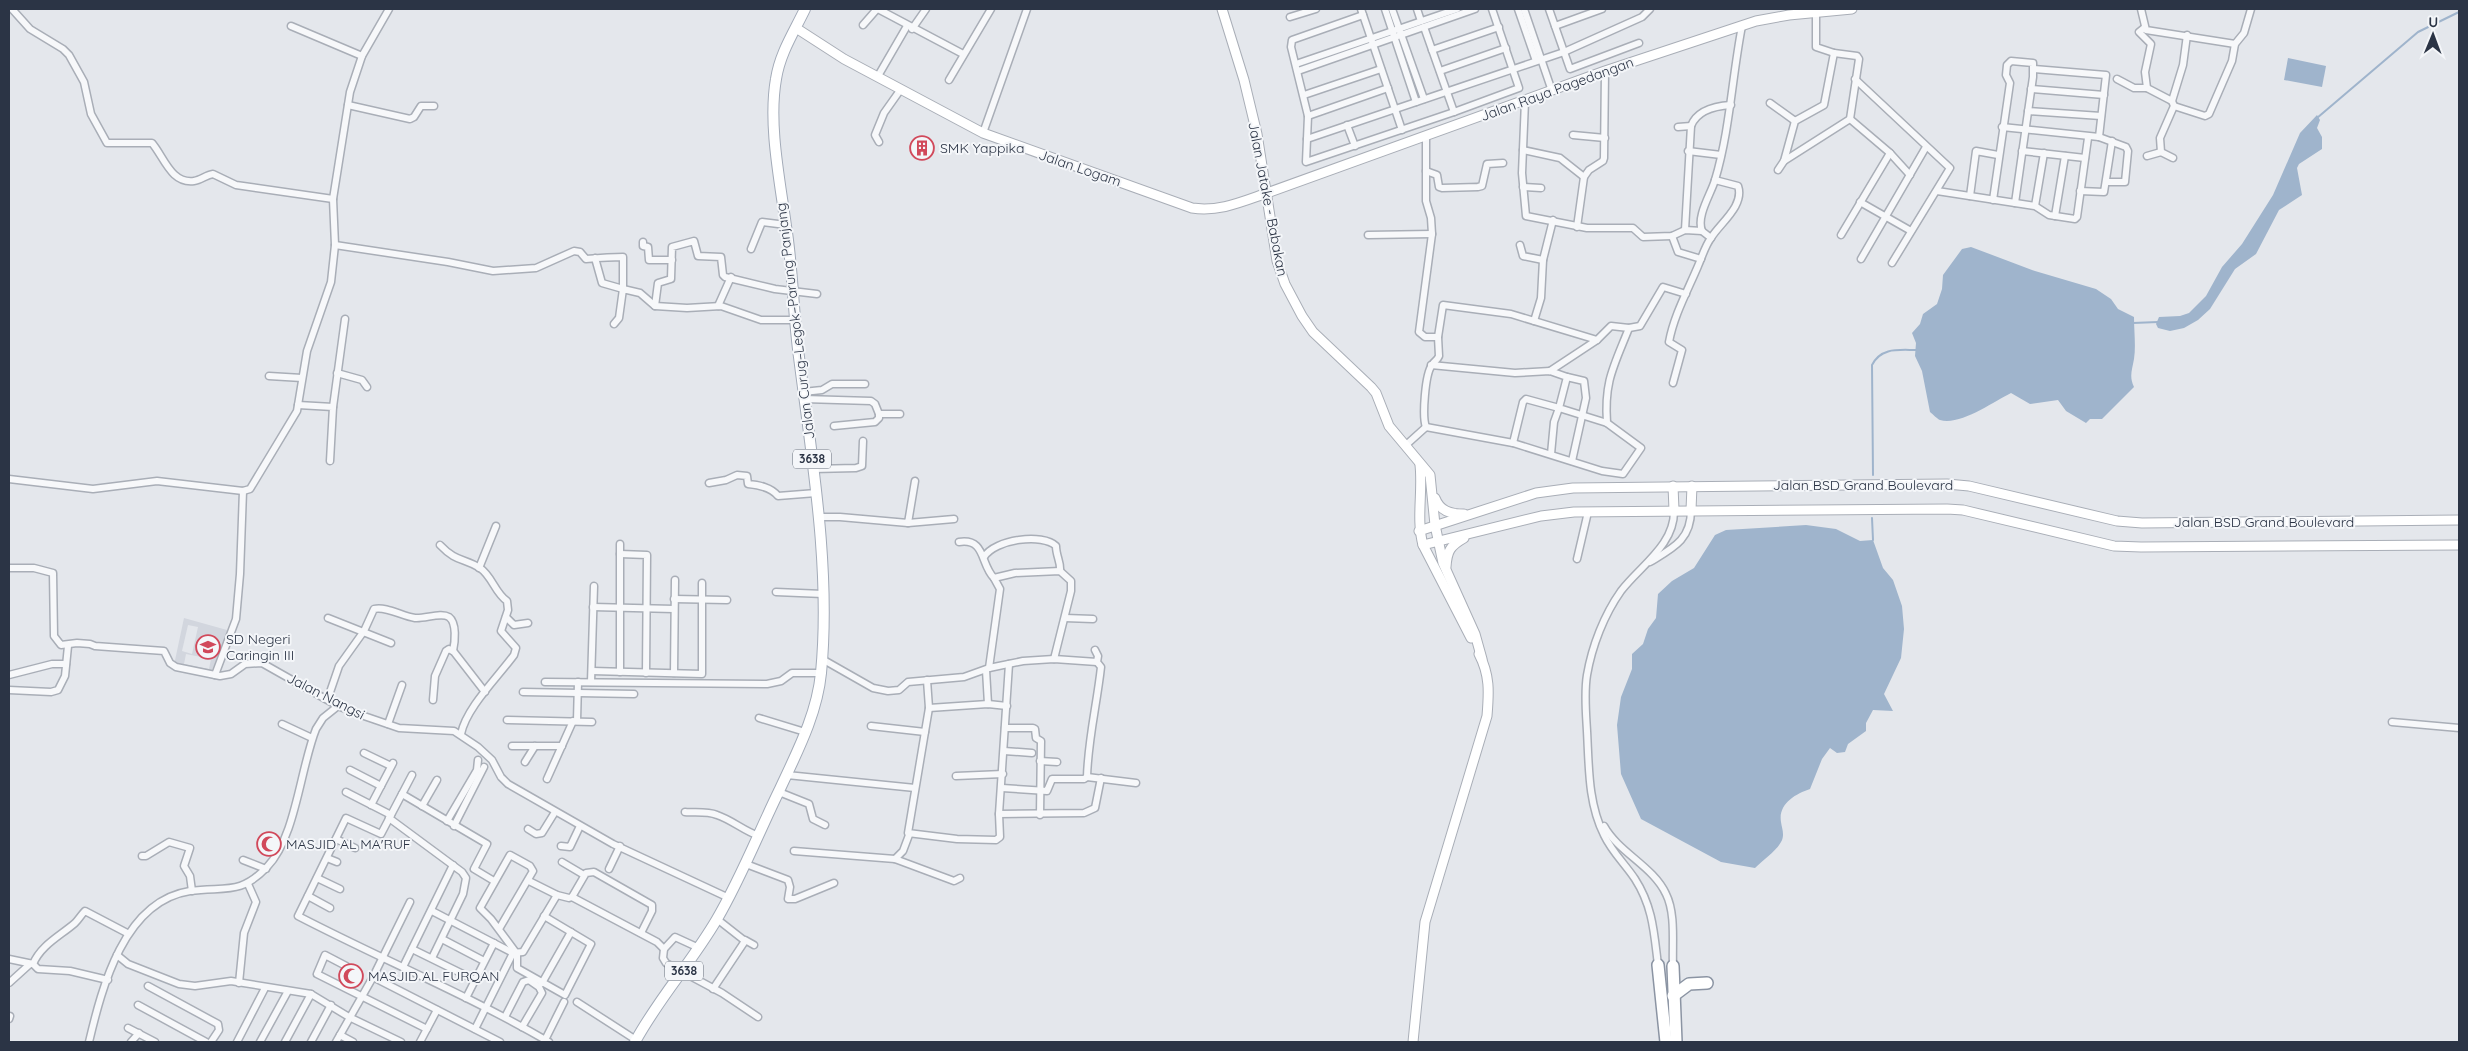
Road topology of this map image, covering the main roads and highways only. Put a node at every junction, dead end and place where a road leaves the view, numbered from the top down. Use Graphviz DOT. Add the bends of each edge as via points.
graph roads {
  1 [pos="806,9"];
  2 [pos="1222,9"];
  3 [pos="1852,9"];
  4 [pos="1790,12"];
  5 [pos="796,28"];
  6 [pos="1267,193"];
  7 [pos="1420,465"];
  8 [pos="1673,486"];
  9 [pos="1692,486"];
  10 [pos="1433,493"];
  11 [pos="1674,510"];
  12 [pos="1691,510"];
  13 [pos="1470,514"];
  14 [pos="2459,520"];
  15 [pos="1435,525"];
  16 [pos="1419,530"];
  17 [pos="1470,534"];
  18 [pos="1438,542"];
  19 [pos="1423,545"];
  20 [pos="2459,545"];
  21 [pos="1446,571"];
  22 [pos="1482,659"];
  23 [pos="1658,965"];
  24 [pos="1673,966"];
  25 [pos="1707,983"];
  26 [pos="1673,996"];
  27 [pos="635,1041"];
  28 [pos="1413,1042"];
  29 [pos="1666,1042"];
  30 [pos="1676,1042"];
  1 -- 5 [label="main road, Jalan Curug–Legok–Parung Panjang / 3638"];
  2 -- 6 [label="main road, Jalan Jatake - Babakan" via="1244,80"];
  3 -- 4 [label="main road, Jalan Raya Pagedangan"];
  4 -- 6 [label="main road, Jalan Raya Pagedangan" via="1604,71"];
  5 -- 6 [label="main road, Jalan Logam" via="844,59 983,133 1192,208 1224,208"];
  5 -- 27 [label="main road, Jalan Curug–Legok–Parung Panjang / 3638" via="776,75 774,91 780,196 786,225 818,517 823,594 821,673 817,698 805,732 729,898 683,973"];
  6 -- 7 [label="main road, Jalan Jatake - Babakan" via="1277,261 1302,316 1327,347 1376,393 1389,426"];
  7 -- 10 [label="main road, Jalan Jatake - Babakan" via="1430,476"];
  7 -- 16 [label="main road"];
  8 -- 9 [label="main road, Jalan BSD Grand Boulevard"];
  8 -- 11 [label="main road"];
  8 -- 13 [label="main road, Jalan BSD Grand Boulevard" via="1573,488 1536,493"];
  9 -- 12 [label="main road"];
  9 -- 14 [label="main road, Jalan BSD Grand Boulevard" via="1947,484 1969,486 2117,521 2142,523"];
  10 -- 13 [label="main road" via="1438,506 1444,511"];
  10 -- 15 [label="main road"];
  11 -- 12 [label="main road, Jalan BSD Grand Boulevard"];
  11 -- 17 [label="main road, Jalan BSD Grand Boulevard" via="1541,516"];
  12 -- 20 [label="main road, Jalan BSD Grand Boulevard" via="1963,510 2114,546 2141,548"];
  13 -- 15 [label="main road, Jalan BSD Grand Boulevard"];
  15 -- 16 [label="main road, Jalan BSD Grand Boulevard"];
  15 -- 18 [label="main road"];
  16 -- 19 [label="main road"];
  17 -- 18 [label="main road, Jalan BSD Grand Boulevard"];
  17 -- 21 [label="main road" via="1451,546"];
  18 -- 19 [label="main road, Jalan BSD Grand Boulevard"];
  18 -- 21 [label="main road"];
  19 -- 22 [label="main road"];
  21 -- 22 [label="main road" via="1475,634"];
  22 -- 28 [label="main road" via="1489,685 1487,716 1425,922"];
  23 -- 29 [label="highway"];
  24 -- 26 [label="highway"];
  25 -- 26 [label="highway" via="1689,984"];
  26 -- 30 [label="highway"];
}
